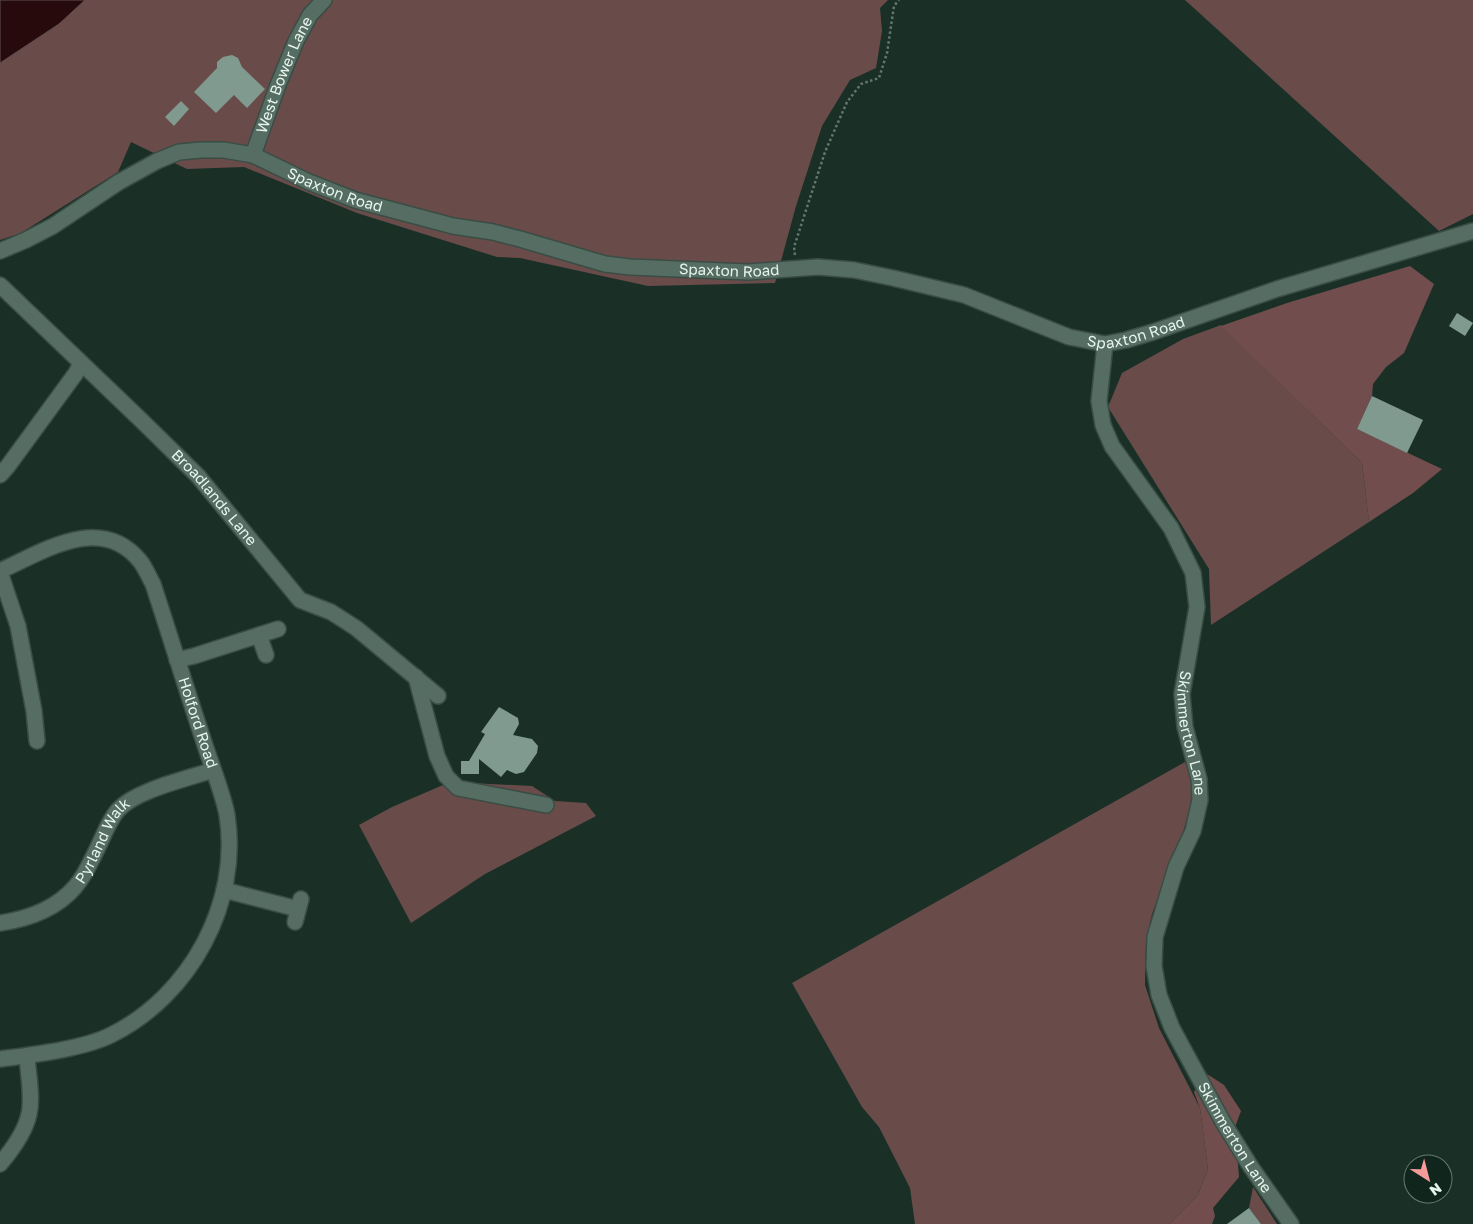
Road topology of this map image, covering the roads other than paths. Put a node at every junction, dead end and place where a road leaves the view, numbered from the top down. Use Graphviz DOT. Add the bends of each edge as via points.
graph roads {
  1 [pos="324,0"];
  2 [pos="253,155"];
  3 [pos="1473,231"];
  4 [pos="0,251"];
  5 [pos="0,285"];
  6 [pos="1105,344"];
  7 [pos="80,363"];
  8 [pos="0,475"];
  9 [pos="0,571"];
  10 [pos="278,629"];
  11 [pos="259,635"];
  12 [pos="266,655"];
  13 [pos="177,660"];
  14 [pos="416,677"];
  15 [pos="438,696"];
  16 [pos="37,740"];
  17 [pos="213,770"];
  18 [pos="546,805"];
  19 [pos="224,890"];
  20 [pos="298,910"];
  21 [pos="0,922"];
  22 [pos="28,1056"];
  23 [pos="0,1058"];
  24 [pos="0,1164"];
  25 [pos="1291,1224"];
  1 -- 2 [label="street, West Bower Lane" via="310,15 296,41"];
  2 -- 4 [label="street, Spaxton Road" via="224,150 179,152 119,182 53,226"];
  2 -- 6 [label="street, Spaxton Road" via="355,200 453,226 493,232 605,264 748,272 818,267 854,270 964,295 1069,337"];
  3 -- 6 [label="street, Spaxton Road" via="1277,289 1153,332"];
  5 -- 7 [label="street, Broadlands Lane"];
  6 -- 25 [label="street, Skimmerton Lane" via="1099,401 1103,425 1112,446 1171,528 1193,573 1197,607 1182,694 1186,728 1199,779 1200,800 1193,832 1176,867 1155,936 1154,966 1159,995 1172,1028 1224,1122"];
  7 -- 8 [label="street" via="76,373"];
  7 -- 14 [label="street, Broadlands Lane" via="198,476 300,600 331,612 356,628"];
  9 -- 13 [label="street, Holford Road" via="79,538 108,539 121,544 141,562 153,584"];
  9 -- 16 [label="street" via="40,711"];
  10 -- 11 [label="street"];
  11 -- 12 [label="street"];
  11 -- 13 [label="street"];
  13 -- 17 [label="street, Holford Road"];
  14 -- 15 [label="street, Broadlands Lane"];
  14 -- 18 [label="street" via="437,756 446,776 458,788"];
  17 -- 19 [label="street, Holford Road" via="228,830 229,859"];
  17 -- 21 [label="street, Pyrland Walk" via="127,801 117,810 75,887 37,914"];
  19 -- 20 [label="street"];
  19 -- 22 [label="street, Holford Road" via="200,952 155,1006 109,1036"];
  22 -- 23 [label="street, Holford Road"];
  22 -- 24 [label="street" via="29,1115 22,1134"];
}
